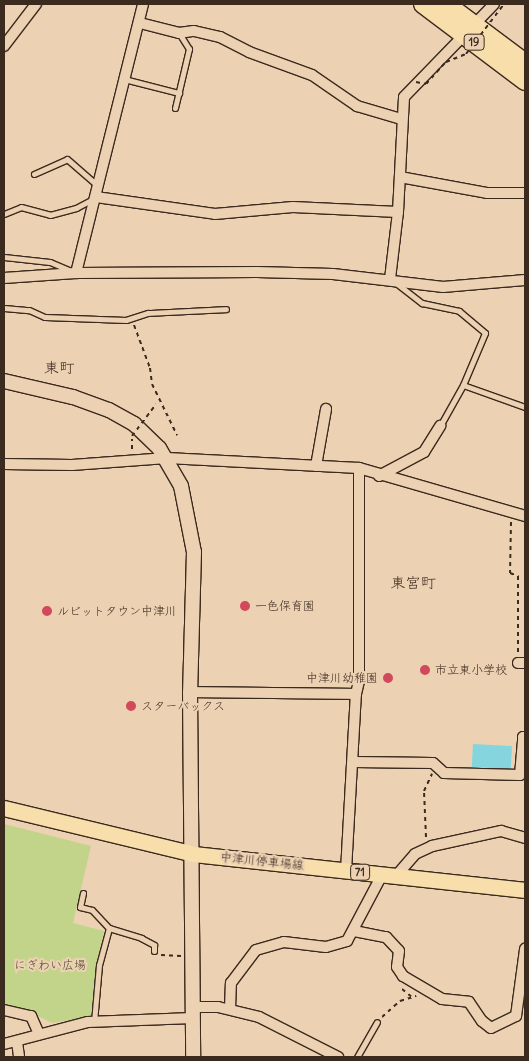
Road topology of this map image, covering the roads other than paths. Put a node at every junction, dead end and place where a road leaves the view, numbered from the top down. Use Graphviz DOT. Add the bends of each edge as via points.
graph roads {
  1 [pos="36,4"];
  2 [pos="423,4"];
  3 [pos="446,4"];
  4 [pos="494,4"];
  5 [pos="140,5"];
  6 [pos="140,23"];
  7 [pos="468,30"];
  8 [pos="179,33"];
  9 [pos="4,46"];
  10 [pos="525,63"];
  11 [pos="122,79"];
  12 [pos="525,81"];
  13 [pos="179,93"];
  14 [pos="175,108"];
  15 [pos="401,119"];
  16 [pos="34,174"];
  17 [pos="400,177"];
  18 [pos="98,187"];
  19 [pos="525,193"];
  20 [pos="96,198"];
  21 [pos="398,212"];
  22 [pos="4,214"];
  23 [pos="4,258"];
  24 [pos="76,273"];
  25 [pos="4,278"];
  26 [pos="392,280"];
  27 [pos="525,280"];
  28 [pos="4,308"];
  29 [pos="226,309"];
  30 [pos="4,381"];
  31 [pos="463,385"];
  32 [pos="525,407"];
  33 [pos="326,409"];
  34 [pos="440,426"];
  35 [pos="167,458"];
  36 [pos="4,464"];
  37 [pos="316,466"];
  38 [pos="359,468"];
  39 [pos="379,476"];
  40 [pos="525,516"];
  41 [pos="190,692"];
  42 [pos="356,694"];
  43 [pos="525,738"];
  44 [pos="354,762"];
  45 [pos="4,808"];
  46 [pos="525,838"];
  47 [pos="194,854"];
  48 [pos="346,870"];
  49 [pos="389,875"];
  50 [pos="525,890"];
  51 [pos="83,893"];
  52 [pos="109,928"];
  53 [pos="354,931"];
  54 [pos="525,949"];
  55 [pos="154,951"];
  56 [pos="230,1009"];
  57 [pos="4,1010"];
  58 [pos="194,1012"];
  59 [pos="94,1022"];
  60 [pos="377,1022"];
  61 [pos="39,1034"];
  62 [pos="17,1042"];
  63 [pos="4,1044"];
  64 [pos="19,1057"];
  65 [pos="193,1057"];
  66 [pos="338,1057"];
  67 [pos="357,1057"];
  1 -- 9 [label="street"];
  2 -- 7 [label="highway, 19"];
  3 -- 7 [label="highway, 19"];
  4 -- 7 [label="street"];
  5 -- 6 [label="street"];
  6 -- 8 [label="street"];
  6 -- 11 [label="street"];
  7 -- 10 [label="highway, 19"];
  7 -- 12 [label="highway, 19"];
  7 -- 15 [label="street" via="404,97"];
  8 -- 13 [label="lane" via="189,49"];
  8 -- 15 [label="street" via="194,31 220,37 249,52 312,75 357,106"];
  11 -- 13 [label="lane"];
  11 -- 18 [label="street"];
  13 -- 14 [label="lane"];
  15 -- 17 [label="street"];
  16 -- 18 [label="lane" via="67,160"];
  17 -- 19 [label="street" via="487,192"];
  17 -- 21 [label="street"];
  18 -- 20 [label="street"];
  20 -- 21 [label="street" via="215,214 294,207"];
  20 -- 22 [label="lane" via="50,215 21,207"];
  20 -- 24 [label="street"];
  21 -- 26 [label="street"];
  23 -- 24 [label="lane" via="50,262"];
  24 -- 25 [label="street"];
  24 -- 26 [label="street" via="257,272"];
  26 -- 27 [label="street" via="443,287"];
  26 -- 31 [label="lane" via="422,303 459,311 485,333"];
  28 -- 29 [label="lane" via="30,310 44,316 131,319 148,313"];
  30 -- 35 [label="street" via="109,410 134,424"];
  31 -- 32 [label="lane"];
  31 -- 34 [label="lane"];
  33 -- 37 [label="street"];
  34 -- 39 [label="street" via="424,452"];
  35 -- 36 [label="street" via="121,463"];
  35 -- 37 [label="street"];
  35 -- 41 [label="street" via="181,486 192,534"];
  37 -- 38 [label="street"];
  38 -- 39 [label="street"];
  38 -- 42 [label="street" via="359,680"];
  39 -- 40 [label="street"];
  41 -- 42 [label="street"];
  41 -- 47 [label="street"];
  42 -- 44 [label="street"];
  43 -- 44 [label="street" via="520,775 444,773 433,763"];
  44 -- 48 [label="street"];
  45 -- 47 [label="main road, 中津川停車場線 / 71"];
  46 -- 49 [label="street" via="502,831 424,850"];
  47 -- 48 [label="main road, 中津川停車場線 / 71"];
  47 -- 58 [label="street"];
  48 -- 49 [label="main road, 中津川停車場線 / 71"];
  49 -- 50 [label="main road, 中津川停車場線 / 71"];
  49 -- 53 [label="street" via="360,911"];
  51 -- 52 [label="lane" via="80,907 92,910"];
  52 -- 55 [label="lane" via="141,938 154,945"];
  52 -- 59 [label="lane" via="99,965"];
  53 -- 54 [label="street" via="386,937 399,951 397,967 403,976 442,999 470,1002 482,1021 491,1028 516,1016"];
  53 -- 56 [label="street" via="347,941 331,946 284,942 256,950 231,983"];
  56 -- 58 [label="street"];
  56 -- 66 [label="street" via="260,1017"];
  57 -- 61 [label="street" via="32,1016"];
  58 -- 59 [label="street"];
  58 -- 65 [label="street"];
  59 -- 61 [label="street"];
  60 -- 67 [label="lane"];
  61 -- 62 [label="street"];
  62 -- 63 [label="street"];
  62 -- 64 [label="street"];
}
